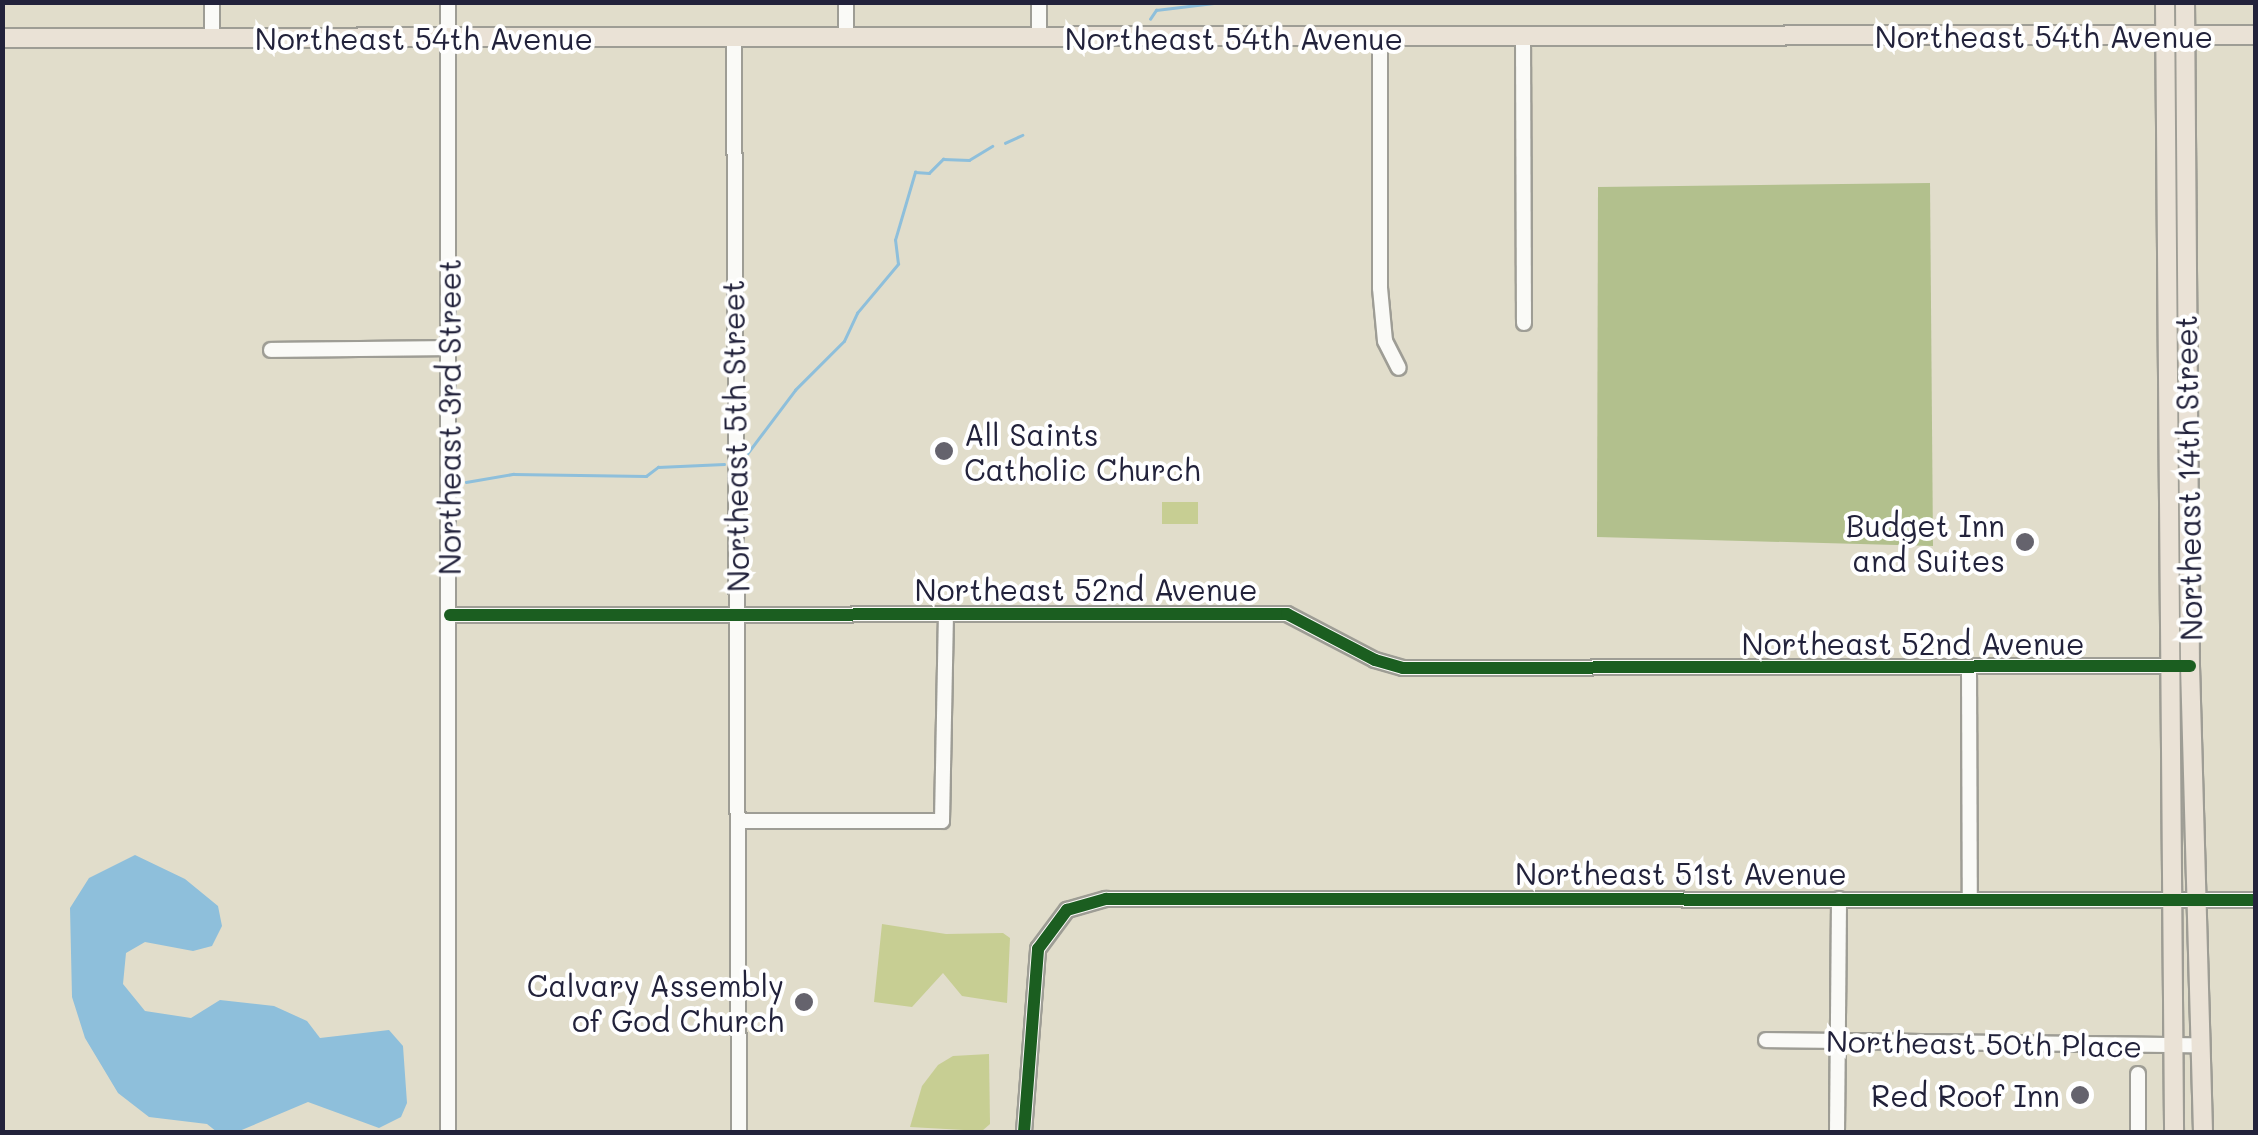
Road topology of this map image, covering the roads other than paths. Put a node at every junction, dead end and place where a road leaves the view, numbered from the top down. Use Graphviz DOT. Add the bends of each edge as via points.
graph roads {
  1 [pos="212,2"];
  2 [pos="448,2"];
  3 [pos="846,2"];
  4 [pos="1039,2"];
  5 [pos="2165,2"];
  6 [pos="2185,2"];
  7 [pos="2256,35"];
  8 [pos="2165,36"];
  9 [pos="2185,36"];
  10 [pos="448,37"];
  11 [pos="2,38"];
  12 [pos="212,38"];
  13 [pos="1380,38"];
  14 [pos="1522,38"];
  15 [pos="846,39"];
  16 [pos="1039,39"];
  17 [pos="734,40"];
  18 [pos="1524,323"];
  19 [pos="448,348"];
  20 [pos="271,350"];
  21 [pos="1399,368"];
  22 [pos="738,613"];
  23 [pos="450,615"];
  24 [pos="946,615"];
  25 [pos="2168,666"];
  26 [pos="2190,666"];
  27 [pos="1969,668"];
  28 [pos="740,821"];
  29 [pos="1970,898"];
  30 [pos="1839,899"];
  31 [pos="2172,900"];
  32 [pos="2197,900"];
  33 [pos="2256,900"];
  34 [pos="1766,1040"];
  35 [pos="1838,1041"];
  36 [pos="2174,1045"];
  37 [pos="2202,1046"];
  38 [pos="2138,1074"];
  39 [pos="448,1132"];
  40 [pos="740,1132"];
  41 [pos="1024,1132"];
  42 [pos="1836,1132"];
  43 [pos="2138,1132"];
  44 [pos="2174,1132"];
  45 [pos="2202,1132"];
  1 -- 12 [label="street"];
  2 -- 10 [label="street, Northeast 3rd Street"];
  3 -- 15 [label="street"];
  4 -- 16 [label="street"];
  5 -- 8 [label="main road, Northeast 14th Street"];
  6 -- 9 [label="main road, Northeast 14th Street"];
  7 -- 9 [label="main road, Northeast 54th Avenue"];
  8 -- 9 [label="main road, Northeast 54th Avenue"];
  8 -- 14 [label="main road, Northeast 54th Avenue"];
  8 -- 25 [label="main road, Northeast 14th Street"];
  9 -- 26 [label="main road, Northeast 14th Street"];
  10 -- 12 [label="main road, Northeast 54th Avenue"];
  10 -- 17 [label="main road, Northeast 54th Avenue"];
  10 -- 19 [label="street, Northeast 3rd Street"];
  11 -- 12 [label="main road, Northeast 54th Avenue"];
  13 -- 14 [label="main road, Northeast 54th Avenue"];
  13 -- 16 [label="main road, Northeast 54th Avenue"];
  13 -- 21 [label="street" via="1380,288 1385,341"];
  14 -- 18 [label="street"];
  15 -- 16 [label="main road, Northeast 54th Avenue"];
  15 -- 17 [label="main road, Northeast 54th Avenue"];
  17 -- 22 [label="street, Northeast 5th Street"];
  19 -- 20 [label="street"];
  19 -- 23 [label="street, Northeast 3rd Street"];
  22 -- 23 [label="street, Northeast 52nd Avenue"];
  22 -- 24 [label="street, Northeast 52nd Avenue"];
  22 -- 28 [label="street, Northeast 5th Street"];
  23 -- 39 [label="street, Northeast 3rd Street"];
  24 -- 27 [label="street, Northeast 52nd Avenue" via="1287,614 1404,668"];
  24 -- 28 [label="street" via="942,822"];
  25 -- 26 [label="street, Northeast 52nd Avenue"];
  25 -- 27 [label="street, Northeast 52nd Avenue"];
  25 -- 31 [label="main road, Northeast 14th Street"];
  26 -- 32 [label="main road, Northeast 14th Street"];
  27 -- 29 [label="street"];
  28 -- 40 [label="street, Northeast 5th Street"];
  29 -- 30 [label="street, Northeast 51st Avenue"];
  29 -- 31 [label="street, Northeast 51st Avenue"];
  30 -- 35 [label="street"];
  30 -- 41 [label="street, Northeast 51st Avenue" via="1106,899 1067,910 1038,949"];
  31 -- 32 [label="street, Northeast 51st Avenue"];
  31 -- 36 [label="main road, Northeast 14th Street"];
  32 -- 33 [label="street, Northeast 51st Avenue"];
  32 -- 37 [label="main road, Northeast 14th Street"];
  34 -- 35 [label="street, Northeast 50th Place"];
  35 -- 36 [label="street, Northeast 50th Place"];
  35 -- 42 [label="street"];
  36 -- 37 [label="street, Northeast 50th Place"];
  36 -- 44 [label="main road, Northeast 14th Street"];
  37 -- 45 [label="main road, Northeast 14th Street"];
  38 -- 43 [label="street"];
}
